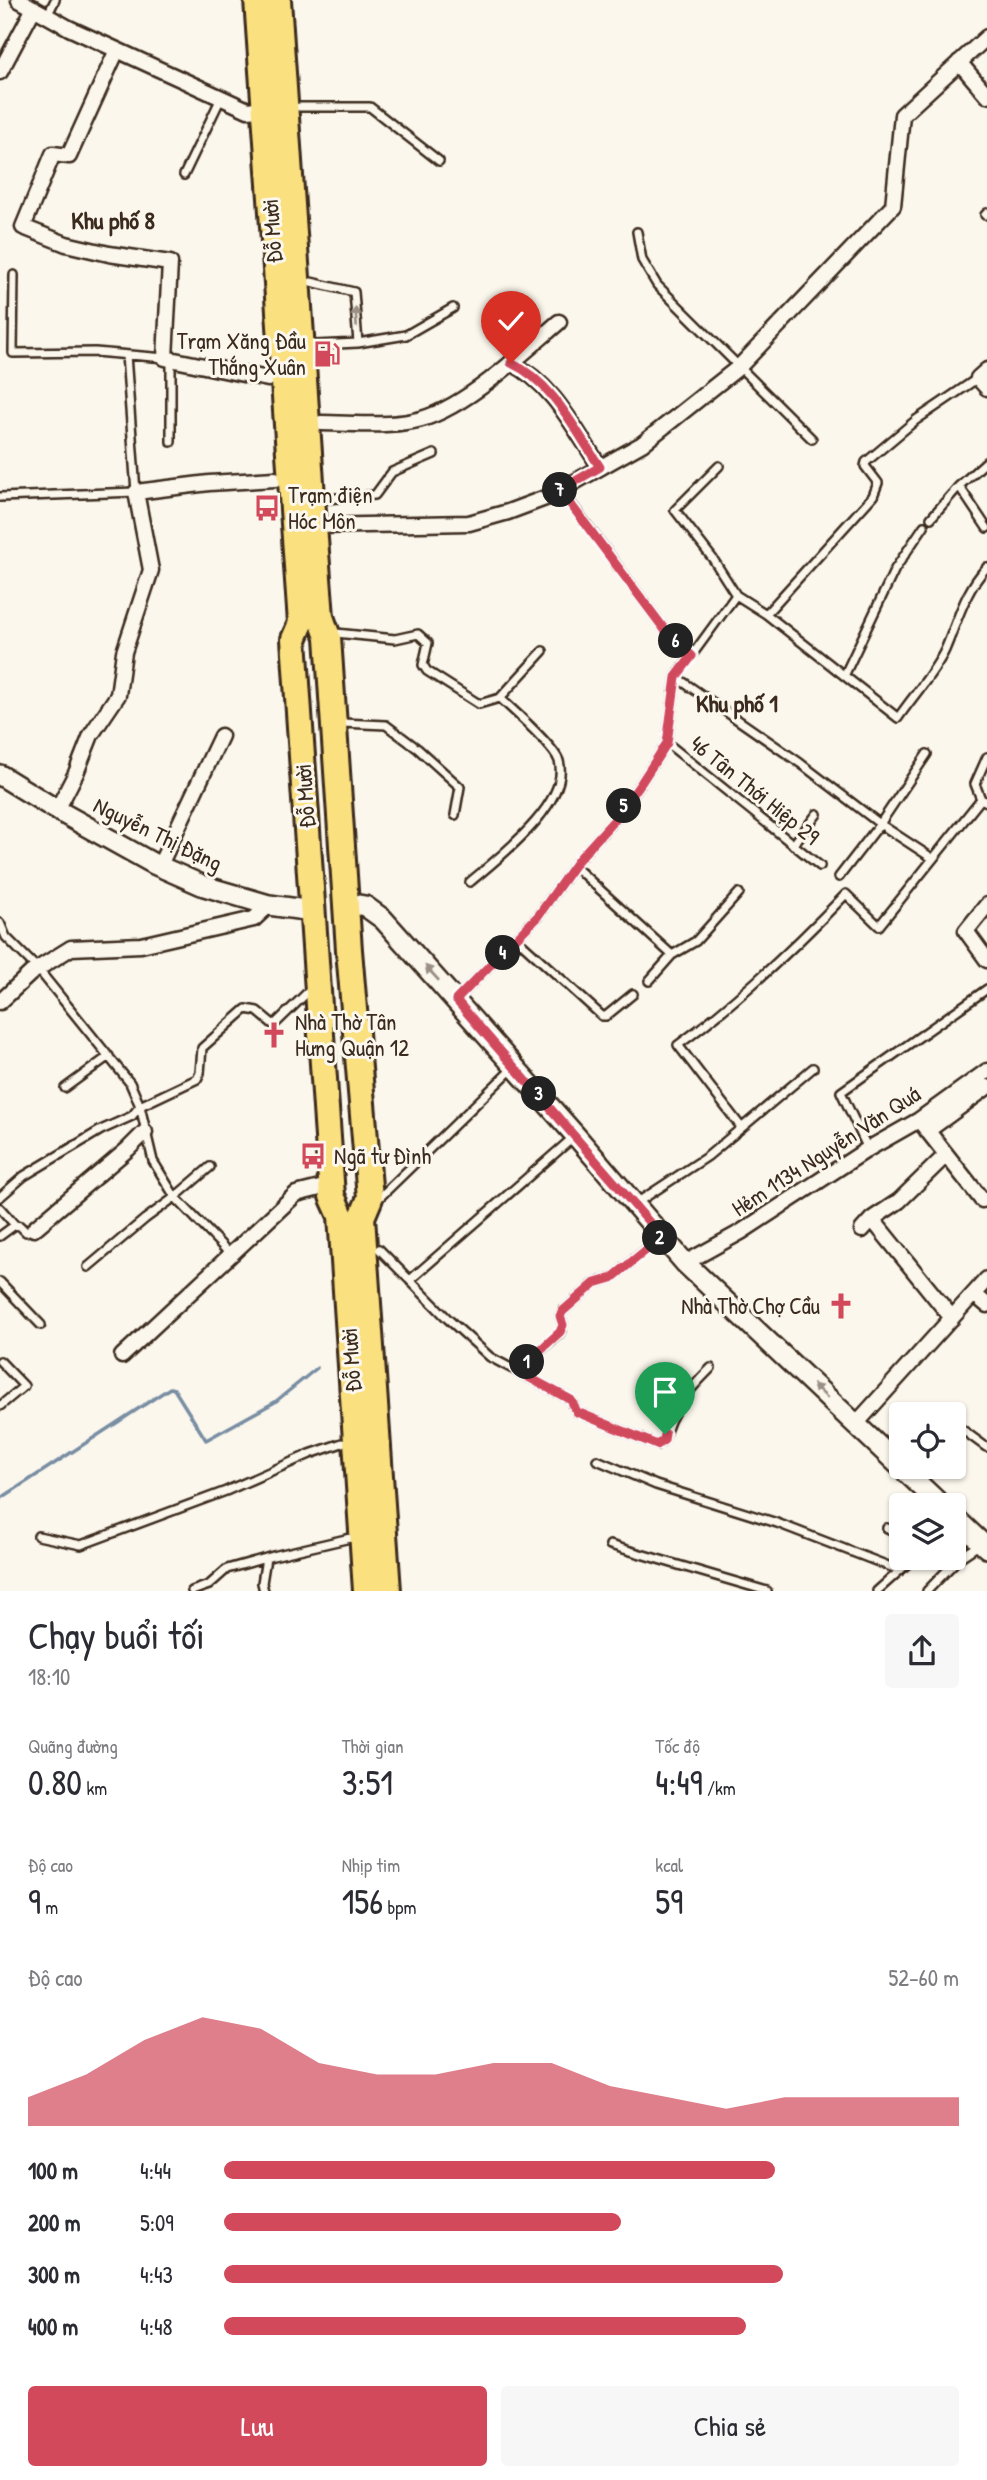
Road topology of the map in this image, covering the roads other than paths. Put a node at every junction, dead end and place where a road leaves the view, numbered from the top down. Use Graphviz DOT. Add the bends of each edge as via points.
graph roads {
  1 [pos="19,0"];
  2 [pos="55,0"];
  3 [pos="241,0"];
  4 [pos="257,0"];
  5 [pos="278,0"];
  6 [pos="292,0"];
  7 [pos="34,8"];
  8 [pos="47,16"];
  9 [pos="987,37"];
  10 [pos="117,50"];
  11 [pos="959,62"];
  12 [pos="0,72"];
  13 [pos="987,94"];
  14 [pos="221,97"];
  15 [pos="299,107"];
  16 [pos="256,109"];
  17 [pos="439,161"];
  18 [pos="184,175"];
  19 [pos="637,232"];
  20 [pos="14,275"];
  21 [pos="311,282"];
  22 [pos="453,307"];
  23 [pos="559,323"];
  24 [pos="358,343"];
  25 [pos="315,345"];
  26 [pos="126,355"];
  27 [pos="168,358"];
  28 [pos="511,363"];
  29 [pos="739,367"];
  30 [pos="984,378"];
  31 [pos="268,379"];
  32 [pos="321,423"];
  33 [pos="812,439"];
  34 [pos="171,442"];
  35 [pos="434,454"];
  36 [pos="987,461"];
  37 [pos="719,466"];
  38 [pos="600,467"];
  39 [pos="275,479"];
  40 [pos="959,486"];
  41 [pos="560,490"];
  42 [pos="136,492"];
  43 [pos="0,497"];
  44 [pos="326,499"];
  45 [pos="932,518"];
  46 [pos="321,526"];
  47 [pos="924,526"];
  48 [pos="987,528"];
  49 [pos="987,568"];
  50 [pos="736,596"];
  51 [pos="766,614"];
  52 [pos="336,633"];
  53 [pos="543,651"];
  54 [pos="692,656"];
  55 [pos="845,674"];
  56 [pos="676,677"];
  57 [pos="500,698"];
  58 [pos="342,723"];
  59 [pos="221,736"];
  60 [pos="667,743"];
  61 [pos="927,754"];
  62 [pos="987,757"];
  63 [pos="0,775"];
  64 [pos="984,801"];
  65 [pos="57,810"];
  66 [pos="817,814"];
  67 [pos="455,815"];
  68 [pos="880,824"];
  69 [pos="793,845"];
  70 [pos="932,858"];
  71 [pos="574,866"];
  72 [pos="820,866"];
  73 [pos="159,867"];
  74 [pos="839,877"];
  75 [pos="470,882"];
  76 [pos="738,893"];
  77 [pos="350,904"];
  78 [pos="269,905"];
  79 [pos="987,905"];
  80 [pos="309,910"];
  81 [pos="0,923"];
  82 [pos="516,939"];
  83 [pos="672,955"];
  84 [pos="987,960"];
  85 [pos="38,969"];
  86 [pos="649,981"];
  87 [pos="314,988"];
  88 [pos="987,989"];
  89 [pos="633,994"];
  90 [pos="456,1000"];
  91 [pos="0,1002"];
  92 [pos="109,1056"];
  93 [pos="514,1066"];
  94 [pos="813,1068"];
  95 [pos="987,1071"];
  96 [pos="987,1087"];
  97 [pos="65,1088"];
  98 [pos="140,1106"];
  99 [pos="923,1125"];
  100 [pos="741,1127"];
  101 [pos="145,1132"];
  102 [pos="576,1136"];
  103 [pos="868,1149"];
  104 [pos="946,1154"];
  105 [pos="210,1167"];
  106 [pos="324,1187"];
  107 [pos="0,1197"];
  108 [pos="175,1197"];
  109 [pos="985,1200"];
  110 [pos="376,1201"];
  111 [pos="634,1204"];
  112 [pos="0,1208"];
  113 [pos="15,1225"];
  114 [pos="34,1229"];
  115 [pos="0,1236"];
  116 [pos="662,1237"];
  117 [pos="379,1249"];
  118 [pos="231,1255"];
  119 [pos="685,1263"];
  120 [pos="88,1268"];
  121 [pos="987,1279"];
  122 [pos="410,1280"];
  123 [pos="0,1282"];
  124 [pos="974,1294"];
  125 [pos="987,1305"];
  126 [pos="952,1318"];
  127 [pos="41,1325"];
  128 [pos="122,1356"];
  129 [pos="0,1361"];
  130 [pos="711,1368"];
  131 [pos="517,1371"];
  132 [pos="0,1406"];
  133 [pos="855,1425"];
  134 [pos="966,1432"];
  135 [pos="342,1443"];
  136 [pos="986,1447"];
  137 [pos="889,1450"];
  138 [pos="597,1460"];
  139 [pos="966,1528"];
  140 [pos="38,1536"];
  141 [pos="355,1537"];
  142 [pos="610,1545"];
  143 [pos="984,1545"];
  144 [pos="966,1553"];
  145 [pos="266,1558"];
  146 [pos="889,1566"];
  147 [pos="899,1570"];
  148 [pos="945,1570"];
  149 [pos="192,1591"];
  150 [pos="264,1591"];
  151 [pos="352,1591"];
  152 [pos="366,1591"];
  153 [pos="388,1591"];
  154 [pos="400,1591"];
  155 [pos="767,1591"];
  156 [pos="877,1591"];
  157 [pos="927,1591"];
  1 -- 7 [label="street"];
  2 -- 8 [label="lane"];
  3 -- 16 [label="highway, Đỗ Mười"];
  4 -- 16 [label="highway, Đỗ Mười"];
  5 -- 46 [label="highway, Đỗ Mười"];
  6 -- 15 [label="highway, Đỗ Mười"];
  7 -- 8 [label="street"];
  7 -- 12 [label="street"];
  8 -- 10 [label="street"];
  9 -- 11 [label="street"];
  10 -- 14 [label="street"];
  10 -- 27 [label="street" via="69,156 53,154 23,227 66,244 170,263"];
  11 -- 13 [label="street"];
  11 -- 29 [label="street" via="902,115 893,206"];
  14 -- 16 [label="street"];
  14 -- 18 [label="lane"];
  15 -- 17 [label="lane" via="370,107"];
  15 -- 21 [label="highway, Đỗ Mười"];
  16 -- 31 [label="highway, Đỗ Mười"];
  16 -- 80 [label="highway, Đỗ Mười" via="301,623 294,639"];
  19 -- 29 [label="lane" via="642,260 657,285"];
  20 -- 26 [label="lane" via="13,354"];
  24 -- 21 [label="lane, one-way" via="354,292"];
  21 -- 25 [label="highway, Đỗ Mười"];
  22 -- 24 [label="lane" via="406,335"];
  23 -- 28 [label="street"];
  24 -- 25 [label="lane"];
  25 -- 32 [label="highway, Đỗ Mười"];
  26 -- 27 [label="lane"];
  26 -- 42 [label="lane"];
  27 -- 31 [label="street"];
  27 -- 34 [label="lane"];
  28 -- 32 [label="street" via="444,410 413,421"];
  28 -- 38 [label="street" via="547,389"];
  29 -- 33 [label="lane"];
  29 -- 38 [label="street" via="642,444"];
  30 -- 51 [label="lane" via="916,420 866,462 867,472 878,483 873,496"];
  31 -- 39 [label="highway, Đỗ Mười"];
  32 -- 44 [label="highway, Đỗ Mười"];
  35 -- 44 [label="lane" via="392,472 375,495"];
  36 -- 40 [label="lane"];
  37 -- 50 [label="lane" via="675,510"];
  38 -- 41 [label="street"];
  39 -- 42 [label="street"];
  39 -- 80 [label="highway, Đỗ Mười"];
  40 -- 45 [label="lane"];
  40 -- 48 [label="lane"];
  41 -- 46 [label="street" via="468,523"];
  41 -- 54 [label="lane" via="665,630"];
  42 -- 43 [label="lane"];
  42 -- 65 [label="street" via="151,570 124,652 118,695 91,736"];
  44 -- 46 [label="highway, Đỗ Mười"];
  46 -- 52 [label="highway, Đỗ Mười"];
  46 -- 77 [label="highway, Đỗ Mười" via="321,617 328,637"];
  47 -- 55 [label="lane" via="895,569"];
  49 -- 55 [label="lane" via="966,596 944,653 898,718"];
  50 -- 51 [label="lane"];
  50 -- 54 [label="lane"];
  51 -- 55 [label="lane"];
  52 -- 57 [label="lane" via="395,639 418,634 428,643 422,665 427,671 479,704"];
  52 -- 58 [label="highway, Đỗ Mười"];
  53 -- 57 [label="lane"];
  54 -- 56 [label="lane"];
  56 -- 60 [label="lane"];
  56 -- 68 [label="lane"];
  57 -- 75 [label="lane" via="559,758 561,773 534,826"];
  58 -- 67 [label="lane" via="386,725 418,748 460,787"];
  58 -- 77 [label="highway, Đỗ Mười"];
  59 -- 73 [label="street"];
  60 -- 69 [label="lane, 46 Tân Thới Hiệp 29"];
  60 -- 71 [label="lane" via="616,818"];
  61 -- 68 [label="lane"];
  62 -- 64 [label="lane" via="975,784"];
  63 -- 65 [label="main road, Nguyễn Thị Đặng"];
  64 -- 70 [label="lane"];
  65 -- 73 [label="main road, Nguyễn Thị Đặng"];
  66 -- 69 [label="lane"];
  68 -- 70 [label="lane"];
  68 -- 74 [label="lane"];
  69 -- 72 [label="lane, 46 Tân Thới Hiệp 29"];
  70 -- 100 [label="lane" via="879,926 846,894 785,955 678,1045"];
  71 -- 82 [label="lane"];
  71 -- 83 [label="lane"];
  73 -- 78 [label="main road, Nguyễn Thị Đặng"];
  76 -- 83 [label="lane" via="696,941"];
  90 -- 77 [label="main road, one-way" via="373,910"];
  77 -- 110 [label="highway, Đỗ Mười"];
  77 -- 153 [label="highway, Đỗ Mười" via="370,1198 362,1217"];
  78 -- 80 [label="main road, Nguyễn Thị Đặng"];
  78 -- 85 [label="street" via="254,919 141,945 71,948"];
  79 -- 84 [label="street" via="966,930"];
  80 -- 87 [label="highway, Đỗ Mười"];
  81 -- 85 [label="lane" via="6,937"];
  82 -- 89 [label="lane" via="602,1016"];
  82 -- 90 [label="lane"];
  83 -- 86 [label="lane"];
  85 -- 91 [label="street"];
  85 -- 92 [label="lane"];
  87 -- 98 [label="lane" via="274,1025 246,1009 202,1048 197,1079"];
  87 -- 106 [label="highway, Đỗ Mười"];
  87 -- 141 [label="highway, Đỗ Mười" via="332,1196 341,1216"];
  88 -- 103 [label="lane" via="841,1092"];
  90 -- 93 [label="main road"];
  92 -- 97 [label="lane"];
  92 -- 98 [label="lane" via="130,1083"];
  93 -- 102 [label="main road"];
  93 -- 110 [label="lane"];
  94 -- 100 [label="lane"];
  95 -- 99 [label="street, Hẻm 1134 Nguyễn Văn Quá"];
  96 -- 99 [label="street"];
  98 -- 101 [label="lane"];
  98 -- 107 [label="lane" via="132,1116 24,1177"];
  99 -- 103 [label="street, Hẻm 1134 Nguyễn Văn Quá"];
  99 -- 104 [label="street"];
  100 -- 111 [label="lane" via="708,1156"];
  101 -- 108 [label="lane" via="153,1161"];
  101 -- 114 [label="street"];
  102 -- 111 [label="main road"];
  102 -- 122 [label="lane"];
  103 -- 119 [label="street, Hẻm 1134 Nguyễn Văn Quá"];
  104 -- 109 [label="street"];
  104 -- 126 [label="street" via="900,1201 867,1225"];
  105 -- 108 [label="lane"];
  106 -- 118 [label="street" via="296,1194"];
  106 -- 135 [label="highway, Đỗ Mười"];
  108 -- 118 [label="lane"];
  108 -- 120 [label="lane"];
  110 -- 117 [label="highway, Đỗ Mười"];
  111 -- 116 [label="main road"];
  112 -- 113 [label="lane"];
  113 -- 114 [label="lane" via="26,1232"];
  113 -- 115 [label="lane"];
  116 -- 119 [label="main road"];
  116 -- 131 [label="lane" via="563,1311 560,1332"];
  117 -- 122 [label="lane"];
  117 -- 154 [label="highway, Đỗ Mười"];
  118 -- 128 [label="street"];
  133 -- 119 [label="main road, one-way"];
  121 -- 124 [label="street"];
  122 -- 131 [label="lane" via="490,1357"];
  123 -- 127 [label="lane"];
  124 -- 125 [label="street"];
  124 -- 126 [label="street"];
  126 -- 133 [label="street"];
  129 -- 132 [label="lane" via="24,1387"];
  130 -- 131 [label="lane" via="686,1392 664,1440 657,1445 577,1412 571,1400"];
  133 -- 137 [label="main road"];
  134 -- 136 [label="lane"];
  135 -- 140 [label="lane" via="81,1545"];
  135 -- 141 [label="highway, Đỗ Mười"];
  138 -- 146 [label="lane"];
  139 -- 143 [label="main road"];
  141 -- 145 [label="lane"];
  141 -- 151 [label="highway, Đỗ Mười"];
  141 -- 152 [label="highway, Đỗ Mười"];
  142 -- 155 [label="lane"];
  143 -- 144 [label="lane"];
  145 -- 149 [label="lane" via="228,1569 209,1585"];
  145 -- 150 [label="lane"];
  147 -- 156 [label="lane"];
  148 -- 157 [label="lane"];
}
